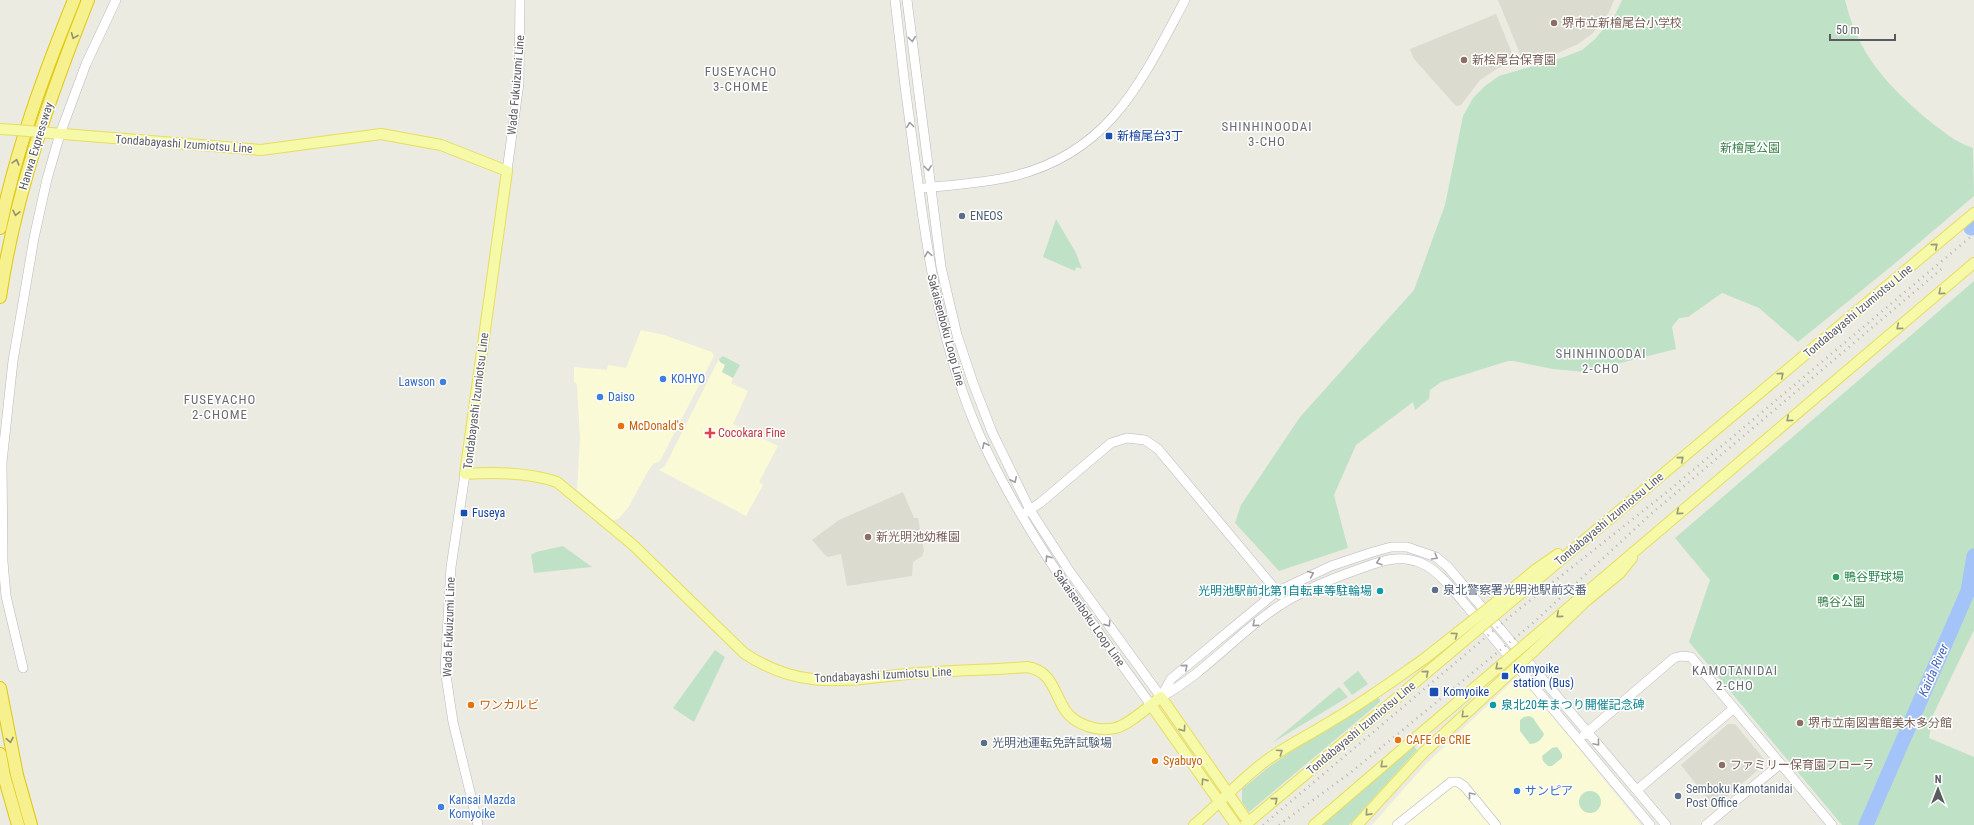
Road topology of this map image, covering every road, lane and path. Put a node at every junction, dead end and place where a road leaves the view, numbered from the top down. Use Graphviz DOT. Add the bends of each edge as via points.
graph roads {
  1 [pos="74,0"];
  2 [pos="88,0"];
  3 [pos="116,0"];
  4 [pos="520,0"];
  5 [pos="895,0"];
  6 [pos="907,0"];
  7 [pos="1185,0"];
  8 [pos="0,129"];
  9 [pos="56,134"];
  10 [pos="507,171"];
  11 [pos="930,187"];
  12 [pos="918,188"];
  13 [pos="1973,214"];
  14 [pos="0,228"];
  15 [pos="1974,263"];
  16 [pos="0,297"];
  17 [pos="465,474"];
  18 [pos="1030,510"];
  19 [pos="1021,515"];
  20 [pos="1652,535"];
  21 [pos="1276,592"];
  22 [pos="1286,601"];
  23 [pos="1498,607"];
  24 [pos="23,668"];
  25 [pos="0,688"];
  26 [pos="1161,697"];
  27 [pos="1151,705"];
  28 [pos="1733,709"];
  29 [pos="1588,731"];
  30 [pos="1578,739"];
  31 [pos="0,754"];
  32 [pos="1779,765"];
  33 [pos="1637,790"];
  34 [pos="1228,793"];
  35 [pos="1220,803"];
  36 [pos="1241,822"];
  37 [pos="18,825"];
  38 [pos="31,825"];
  39 [pos="478,825"];
  40 [pos="1194,825"];
  41 [pos="1314,825"];
  42 [pos="1357,825"];
  43 [pos="1397,825"];
  44 [pos="1496,825"];
  45 [pos="1650,825"];
  46 [pos="1666,825"];
  47 [pos="1706,825"];
  48 [pos="1832,825"];
  14 -- 1 [label="highway, Hanwa Expressway, one-way" via="15,164 30,116"];
  2 -- 16 [label="highway, Hanwa Expressway, one-way" via="43,120 28,168 16,213"];
  3 -- 9 [label="street"];
  4 -- 10 [label="street, Wada Fukuizumi Line" via="519,83"];
  12 -- 5 [label="street, Sakaisenboku Loop Line, one-way"];
  6 -- 11 [label="street, Sakaisenboku Loop Line, one-way"];
  7 -- 11 [label="street" via="1133,93 1112,120 1078,150 1049,165 1014,176"];
  8 -- 9 [label="main road, Tondabayashi Izumiotsu Line, bridge"];
  9 -- 10 [label="main road, Tondabayashi Izumiotsu Line" via="261,150 381,134 441,145"];
  9 -- 24 [label="street" via="34,238 13,361 2,462 2,562 6,596"];
  10 -- 17 [label="main road, Tondabayashi Izumiotsu Line"];
  11 -- 12 [label="street"];
  11 -- 18 [label="street, Sakaisenboku Loop Line, one-way" via="942,267 957,335 972,383 992,432"];
  19 -- 12 [label="street, Sakaisenboku Loop Line, one-way" via="980,435 946,338 930,274"];
  23 -- 13 [label="main road, Tondabayashi Izumiotsu Line, one-way" via="1599,528"];
  15 -- 20 [label="main road, one-way"];
  17 -- 27 [label="main road, Tondabayashi Izumiotsu Line" via="525,475 543,477 556,482 637,548 744,653 759,663 787,675 833,681 1026,667 1036,668 1046,675 1066,712 1089,727 1116,728"];
  17 -- 39 [label="street, Wada Fukuizumi Line" via="451,567 446,669 451,710"];
  18 -- 19 [label="street"];
  18 -- 21 [label="street" via="1111,443 1127,438 1145,440 1158,449"];
  18 -- 26 [label="street, Sakaisenboku Loop Line, one-way" via="1070,572"];
  27 -- 19 [label="street, Sakaisenboku Loop Line, one-way" via="1078,604"];
  20 -- 41 [label="main road, one-way, bridge"];
  20 -- 42 [label="main road, one-way, bridge" via="1620,573 1586,601 1423,753"];
  21 -- 22 [label="street"];
  26 -- 21 [label="street, one-way" via="1171,678"];
  21 -- 29 [label="street, one-way" via="1330,566 1391,547 1407,547 1436,557 1461,581"];
  22 -- 26 [label="street, one-way" via="1178,688"];
  30 -- 22 [label="street, one-way" via="1437,572 1421,563 1403,558 1385,560 1334,578"];
  34 -- 23 [label="main road, one-way, bridge" via="1266,761 1375,694"];
  36 -- 23 [label="main road, Tondabayashi Izumiotsu Line, one-way, bridge" via="1386,707"];
  25 -- 38 [label="highway, one-way" via="17,775"];
  26 -- 27 [label="main road, Tondabayashi Izumiotsu Line"];
  26 -- 34 [label="main road, one-way"];
  35 -- 27 [label="main road, one-way"];
  28 -- 29 [label="street" via="1691,657 1682,656 1674,658"];
  28 -- 32 [label="street"];
  28 -- 33 [label="street"];
  29 -- 30 [label="street"];
  29 -- 33 [label="street, one-way"];
  30 -- 45 [label="street"];
  31 -- 37 [label="highway"];
  32 -- 47 [label="street"];
  32 -- 48 [label="street"];
  33 -- 46 [label="street"];
  34 -- 35 [label="main road"];
  34 -- 36 [label="main road"];
  35 -- 36 [label="main road"];
  35 -- 40 [label="main road"];
  44 -- 43 [label="street, one-way" via="1458,782 1451,782"];
}
